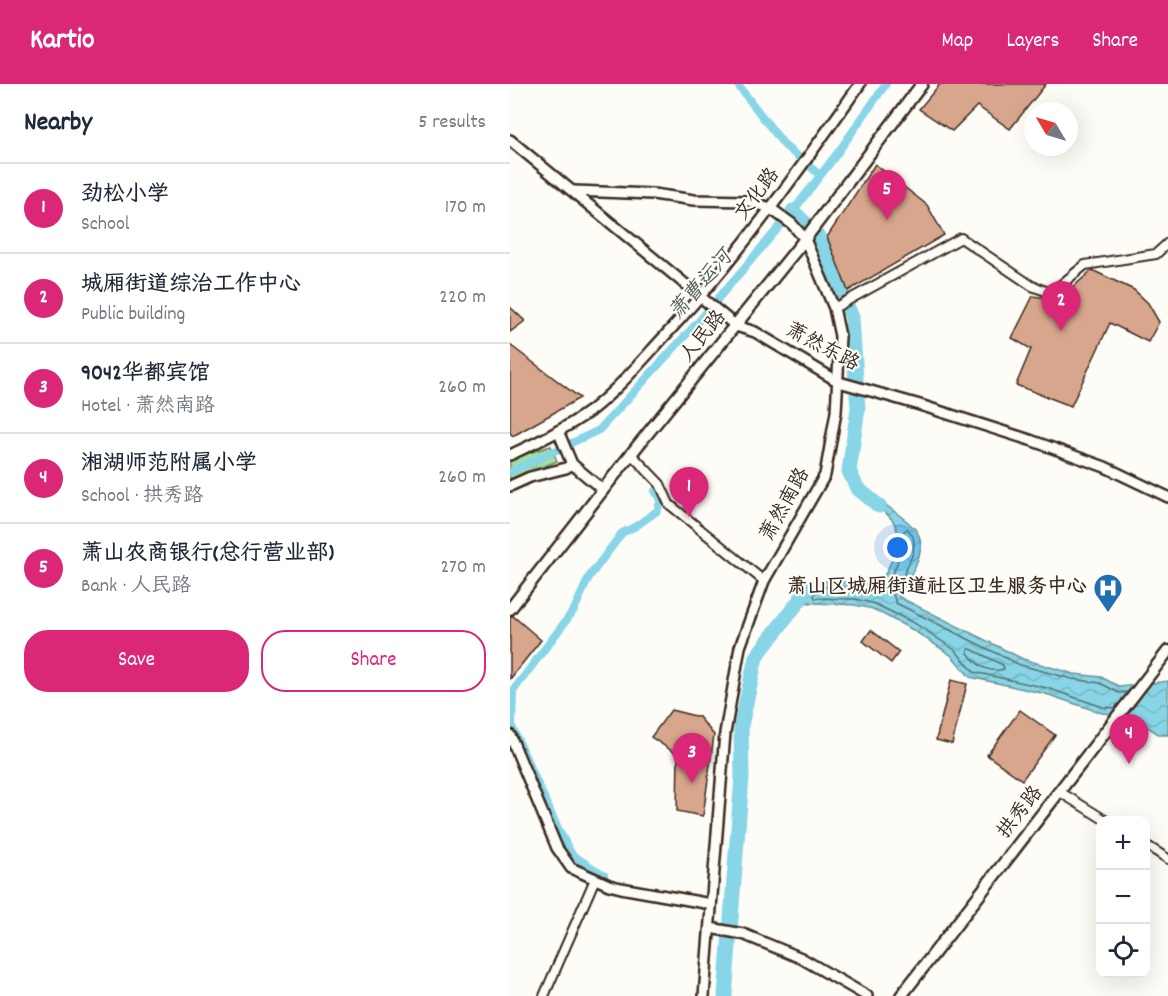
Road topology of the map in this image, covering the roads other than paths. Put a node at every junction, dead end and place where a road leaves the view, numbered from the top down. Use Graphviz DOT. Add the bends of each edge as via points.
graph roads {
  1 [pos="860,84"];
  2 [pos="922,84"];
  3 [pos="510,140"];
  4 [pos="574,191"];
  5 [pos="773,209"];
  6 [pos="805,239"];
  7 [pos="1168,243"];
  8 [pos="703,298"];
  9 [pos="834,308"];
  10 [pos="736,326"];
  11 [pos="839,382"];
  12 [pos="558,431"];
  13 [pos="510,454"];
  14 [pos="631,454"];
  15 [pos="572,464"];
  16 [pos="510,486"];
  17 [pos="603,490"];
  18 [pos="1168,497"];
  19 [pos="764,581"];
  20 [pos="510,609"];
  21 [pos="1168,651"];
  22 [pos="510,735"];
  23 [pos="1060,792"];
  24 [pos="1099,816"];
  25 [pos="1150,848"];
  26 [pos="1168,859"];
  27 [pos="595,879"];
  28 [pos="711,903"];
  29 [pos="710,928"];
  30 [pos="544,996"];
  31 [pos="704,996"];
  32 [pos="867,996"];
  33 [pos="901,996"];
  1 -- 5 [label="street, 文化路"];
  2 -- 6 [label="main road, 人民路"];
  3 -- 4 [label="street, 萧然东路"];
  4 -- 5 [label="street, 萧然南路" via="749,201"];
  4 -- 8 [label="street, 萧然东路"];
  5 -- 6 [label="street, 萧然南路"];
  5 -- 8 [label="street, 文化路"];
  6 -- 9 [label="street, 萧然南路"];
  6 -- 10 [label="main road, 人民路"];
  7 -- 9 [label="street" via="1156,254 1085,265 1051,293 1032,286 961,238"];
  8 -- 10 [label="street, 萧然东路"];
  8 -- 12 [label="street, 文化路" via="622,383 590,411"];
  9 -- 11 [label="street, 萧然南路" via="840,336"];
  10 -- 11 [label="street, 萧然东路" via="755,332"];
  10 -- 14 [label="main road, 人民路"];
  11 -- 18 [label="street, 萧然东路" via="1030,440 1105,467"];
  11 -- 19 [label="street, 萧然南路" via="825,475"];
  12 -- 13 [label="street, 文化路"];
  12 -- 15 [label="street"];
  14 -- 17 [label="main road, 人民路"];
  14 -- 19 [label="street" via="660,484 669,504"];
  15 -- 16 [label="street"];
  15 -- 17 [label="street"];
  17 -- 20 [label="main road, 人民路"];
  19 -- 28 [label="street, 萧然南路" via="740,647 726,733"];
  21 -- 23 [label="main road, 拱秀路"];
  22 -- 27 [label="street" via="557,848 570,868"];
  23 -- 24 [label="street"];
  23 -- 33 [label="main road, 拱秀路"];
  25 -- 26 [label="street"];
  27 -- 28 [label="street" via="621,888"];
  27 -- 30 [label="street"];
  28 -- 29 [label="street, 萧然南路"];
  29 -- 31 [label="street, 萧然南路"];
  29 -- 32 [label="street" via="742,934 801,958"];
}
